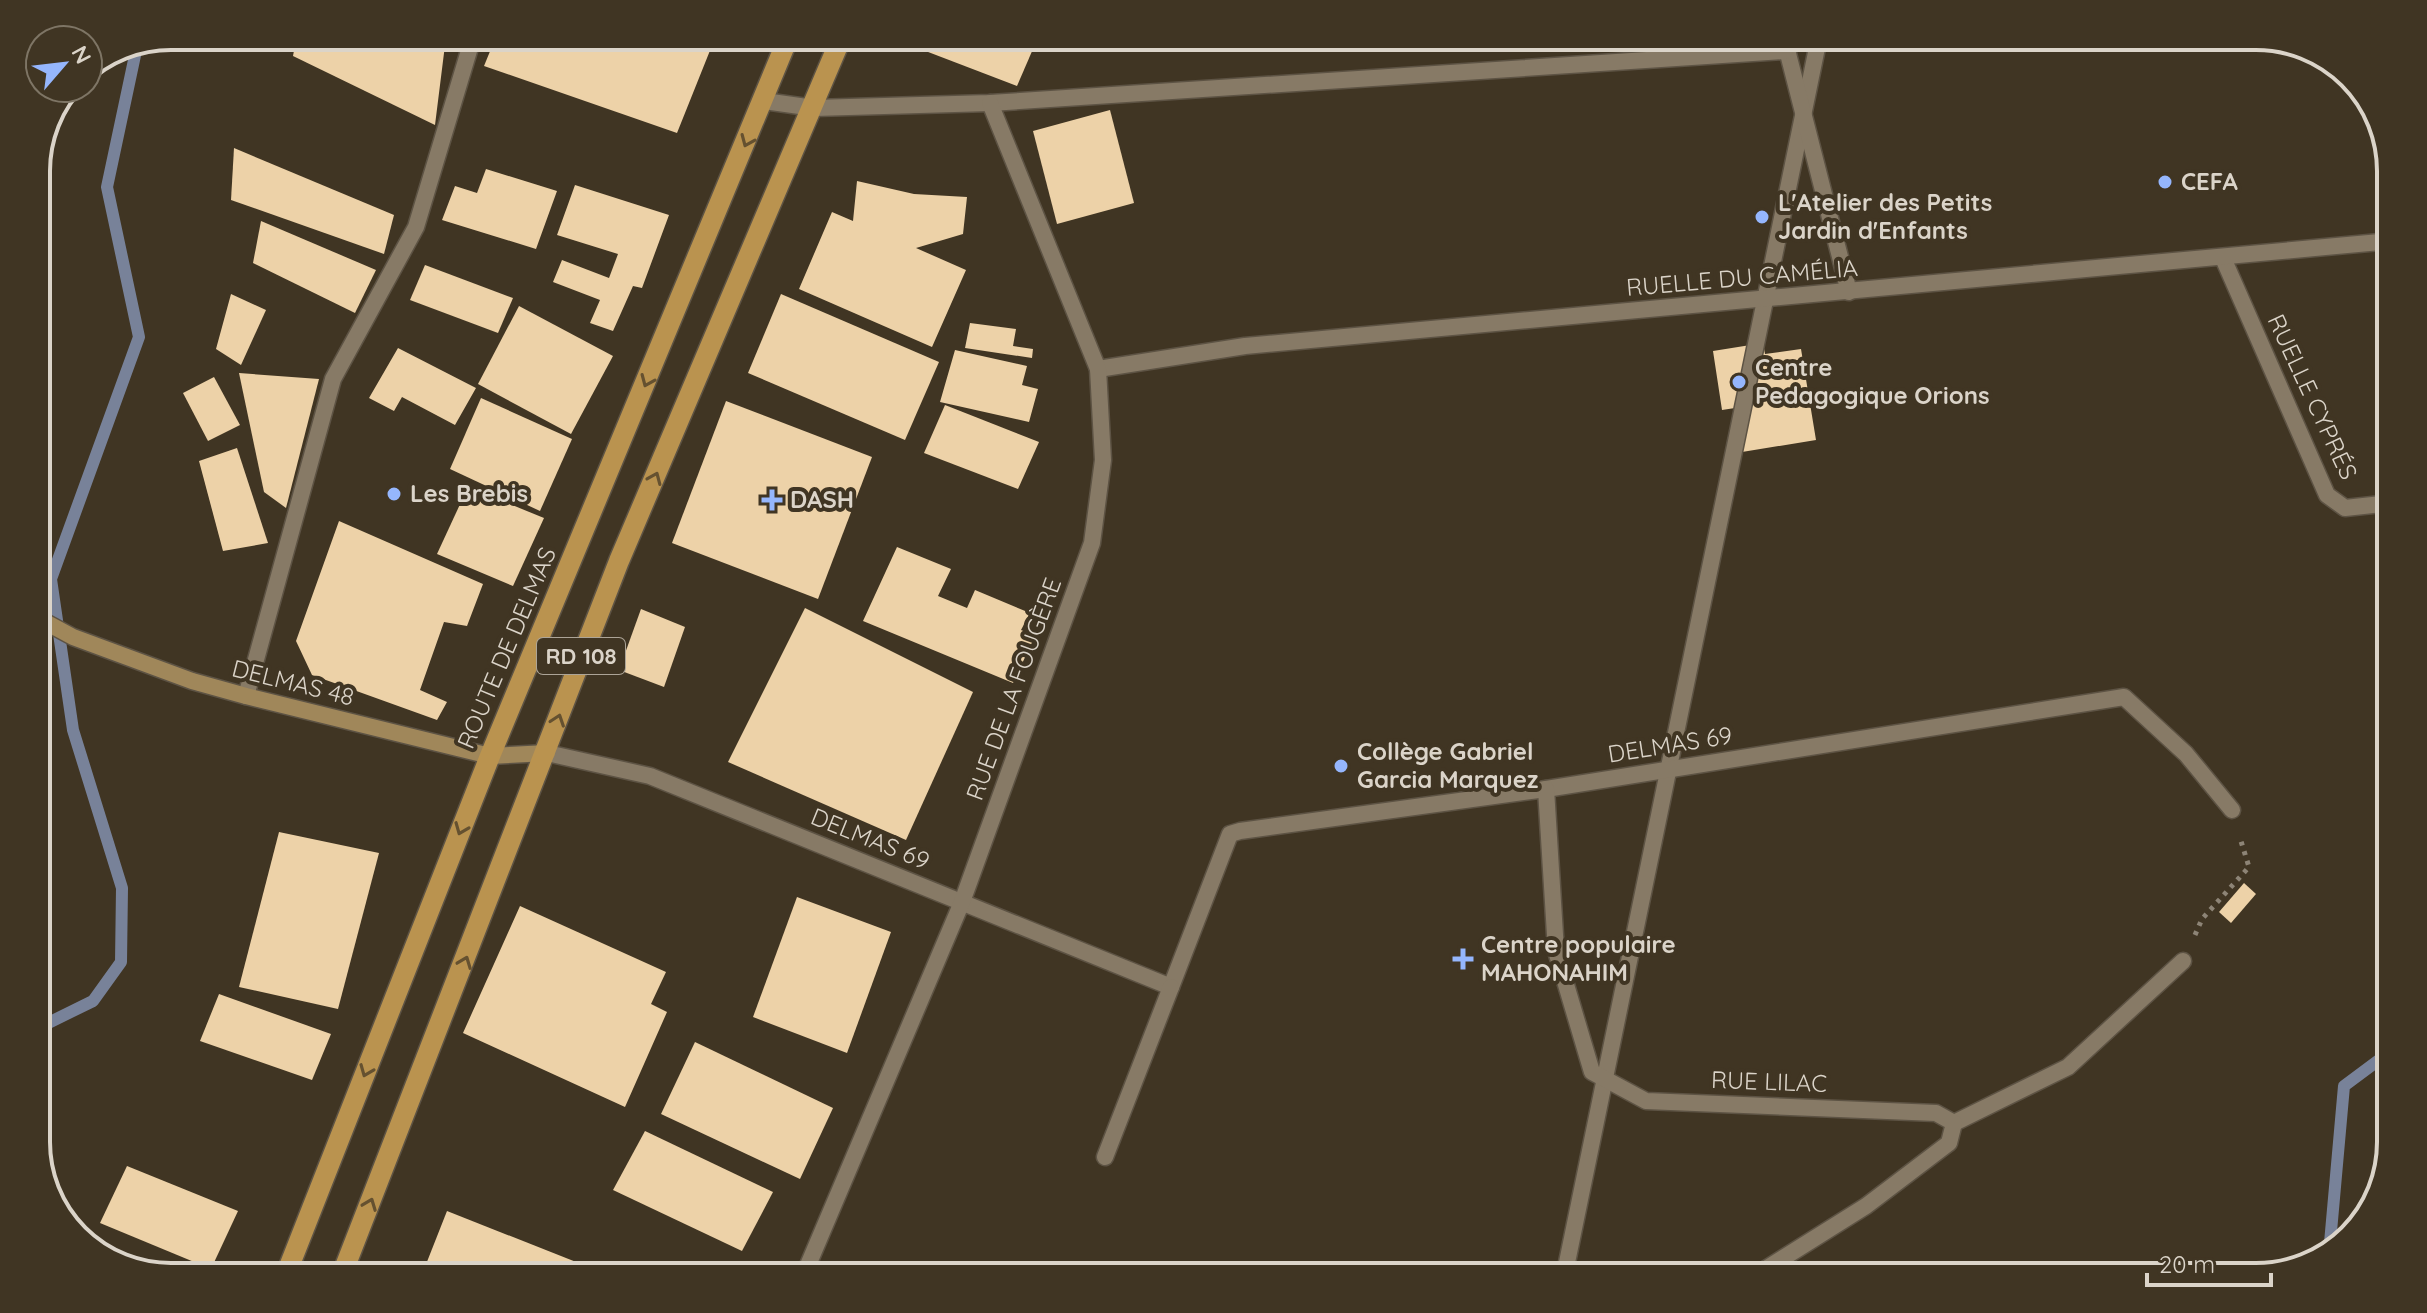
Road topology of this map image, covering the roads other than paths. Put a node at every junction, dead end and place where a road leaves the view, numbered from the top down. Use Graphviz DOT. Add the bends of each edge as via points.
graph roads {
  1 [pos="469,50"];
  2 [pos="783,50"];
  3 [pos="836,50"];
  4 [pos="1703,50"];
  5 [pos="1786,50"];
  6 [pos="1817,50"];
  7 [pos="764,101"];
  8 [pos="990,103"];
  9 [pos="814,108"];
  10 [pos="2377,242"];
  11 [pos="2223,258"];
  12 [pos="1849,292"];
  13 [pos="1098,369"];
  14 [pos="2377,505"];
  15 [pos="50,625"];
  16 [pos="246,696"];
  17 [pos="547,753"];
  18 [pos="490,756"];
  19 [pos="1546,789"];
  20 [pos="2232,810"];
  21 [pos="962,902"];
  22 [pos="2183,961"];
  23 [pos="1171,987"];
  24 [pos="1954,1123"];
  25 [pos="1105,1157"];
  26 [pos="291,1263"];
  27 [pos="347,1263"];
  28 [pos="809,1263"];
  29 [pos="1567,1263"];
  30 [pos="1775,1263"];
  1 -- 16 [label="street" via="416,227 333,379"];
  2 -- 7 [label="main road, ROUTE DE DELMAS / RD 108"];
  3 -- 9 [label="main road, RD 108"];
  4 -- 8 [label="street"];
  5 -- 12 [label="street"];
  6 -- 29 [label="street"];
  7 -- 9 [label="street"];
  7 -- 18 [label="main road, ROUTE DE DELMAS / RD 108, one-way"];
  8 -- 9 [label="street"];
  8 -- 13 [label="street, RUE DE LA FOUGÈRE"];
  17 -- 9 [label="main road, RD 108, one-way" via="619,561"];
  10 -- 11 [label="street, RUELLE DU CAMÉLIA"];
  11 -- 12 [label="street, RUELLE DU CAMÉLIA"];
  11 -- 14 [label="street, RUELLE CYPRÉS" via="2327,495 2345,508"];
  12 -- 13 [label="street, RUELLE DU CAMÉLIA" via="1245,346"];
  13 -- 21 [label="street, RUE DE LA FOUGÈRE" via="1103,460 1092,543"];
  15 -- 16 [label="street, DELMAS 48" via="192,681"];
  16 -- 18 [label="street, DELMAS 48"];
  17 -- 18 [label="street, DELMAS 48"];
  17 -- 21 [label="street, DELMAS 69" via="650,776"];
  27 -- 17 [label="main road, RD 108, one-way"];
  18 -- 26 [label="main road, ROUTE DE DELMAS / RD 108, one-way"];
  19 -- 20 [label="street, DELMAS 69" via="2124,697 2186,754"];
  19 -- 23 [label="street, DELMAS 69" via="1230,834"];
  19 -- 24 [label="street, RUE LILAC" via="1556,951 1592,1072 1646,1101 1936,1113"];
  21 -- 23 [label="street, DELMAS 69"];
  21 -- 28 [label="street, RUE DE LA FOUGÈRE"];
  22 -- 24 [label="street" via="2068,1067"];
  23 -- 25 [label="street, DELMAS 69"];
  24 -- 30 [label="street" via="1949,1143 1866,1206"];
}
